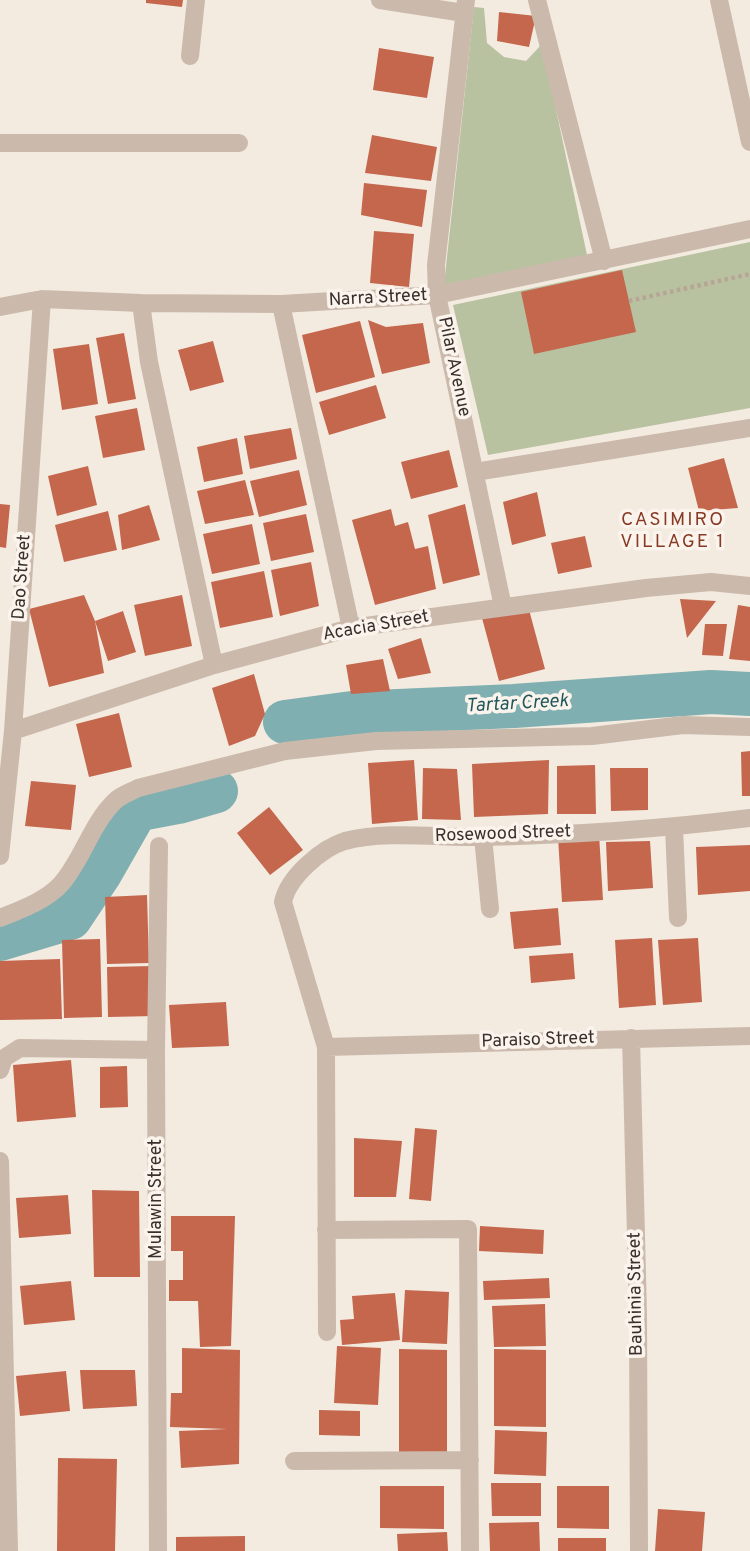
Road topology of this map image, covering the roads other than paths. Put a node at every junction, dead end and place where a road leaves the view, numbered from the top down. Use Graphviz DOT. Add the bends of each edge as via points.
graph roads {
  1 [pos="196,0"];
  2 [pos="380,0"];
  3 [pos="537,0"];
  4 [pos="719,0"];
  5 [pos="465,6"];
  6 [pos="190,56"];
  7 [pos="750,142"];
  8 [pos="0,143"];
  9 [pos="239,143"];
  10 [pos="750,229"];
  11 [pos="604,261"];
  12 [pos="438,295"];
  13 [pos="42,299"];
  14 [pos="141,303"];
  15 [pos="281,304"];
  16 [pos="0,307"];
  17 [pos="750,429"];
  18 [pos="475,472"];
  19 [pos="750,586"];
  20 [pos="503,607"];
  21 [pos="351,628"];
  22 [pos="214,665"];
  23 [pos="750,727"];
  24 [pos="13,731"];
  25 [pos="750,818"];
  26 [pos="674,828"];
  27 [pos="483,837"];
  28 [pos="159,846"];
  29 [pos="0,856"];
  30 [pos="490,909"];
  31 [pos="0,918"];
  32 [pos="678,918"];
  33 [pos="750,1035"];
  34 [pos="631,1038"];
  35 [pos="326,1047"];
  36 [pos="156,1050"];
  37 [pos="0,1070"];
  38 [pos="0,1161"];
  39 [pos="326,1230"];
  40 [pos="327,1332"];
  41 [pos="470,1460"];
  42 [pos="294,1461"];
  43 [pos="9,1551"];
  44 [pos="158,1551"];
  45 [pos="470,1551"];
  46 [pos="639,1551"];
  1 -- 6 [label="street"];
  2 -- 5 [label="street"];
  3 -- 11 [label="street"];
  4 -- 7 [label="street"];
  5 -- 12 [label="street, Pilar Avenue" via="436,265"];
  8 -- 9 [label="street"];
  10 -- 11 [label="street, Narra Street"];
  11 -- 12 [label="street, Narra Street"];
  12 -- 15 [label="street, Narra Street"];
  12 -- 18 [label="street, Pilar Avenue"];
  13 -- 14 [label="street, Narra Street"];
  13 -- 16 [label="street, Narra Street"];
  13 -- 24 [label="street, Dao Street"];
  14 -- 15 [label="street, Narra Street"];
  14 -- 22 [label="street" via="149,362"];
  15 -- 21 [label="street"];
  17 -- 18 [label="street"];
  18 -- 20 [label="street, Pilar Avenue"];
  19 -- 20 [label="street, Acacia Street" via="711,582 646,587"];
  20 -- 21 [label="street, Acacia Street"];
  21 -- 22 [label="street, Acacia Street"];
  22 -- 24 [label="street, Acacia Street"];
  23 -- 31 [label="street" via="683,725 592,736 376,741 285,751 138,788 116,799 60,885"];
  24 -- 29 [label="street, Dao Street"];
  25 -- 26 [label="street, Rosewood Street"];
  26 -- 27 [label="street, Rosewood Street"];
  26 -- 32 [label="street"];
  27 -- 30 [label="street"];
  27 -- 35 [label="street, Rosewood Street" via="377,836 345,841 314,856 285,893 283,902"];
  28 -- 36 [label="street, Mulawin Street"];
  33 -- 34 [label="street, Paraiso Street"];
  34 -- 35 [label="street, Paraiso Street"];
  34 -- 46 [label="street, Bauhinia Street"];
  35 -- 39 [label="street"];
  36 -- 37 [label="street" via="20,1048 4,1058"];
  36 -- 44 [label="street, Mulawin Street"];
  38 -- 43 [label="street"];
  39 -- 40 [label="street"];
  39 -- 41 [label="street" via="468,1229"];
  41 -- 42 [label="street"];
  41 -- 45 [label="street"];
}
